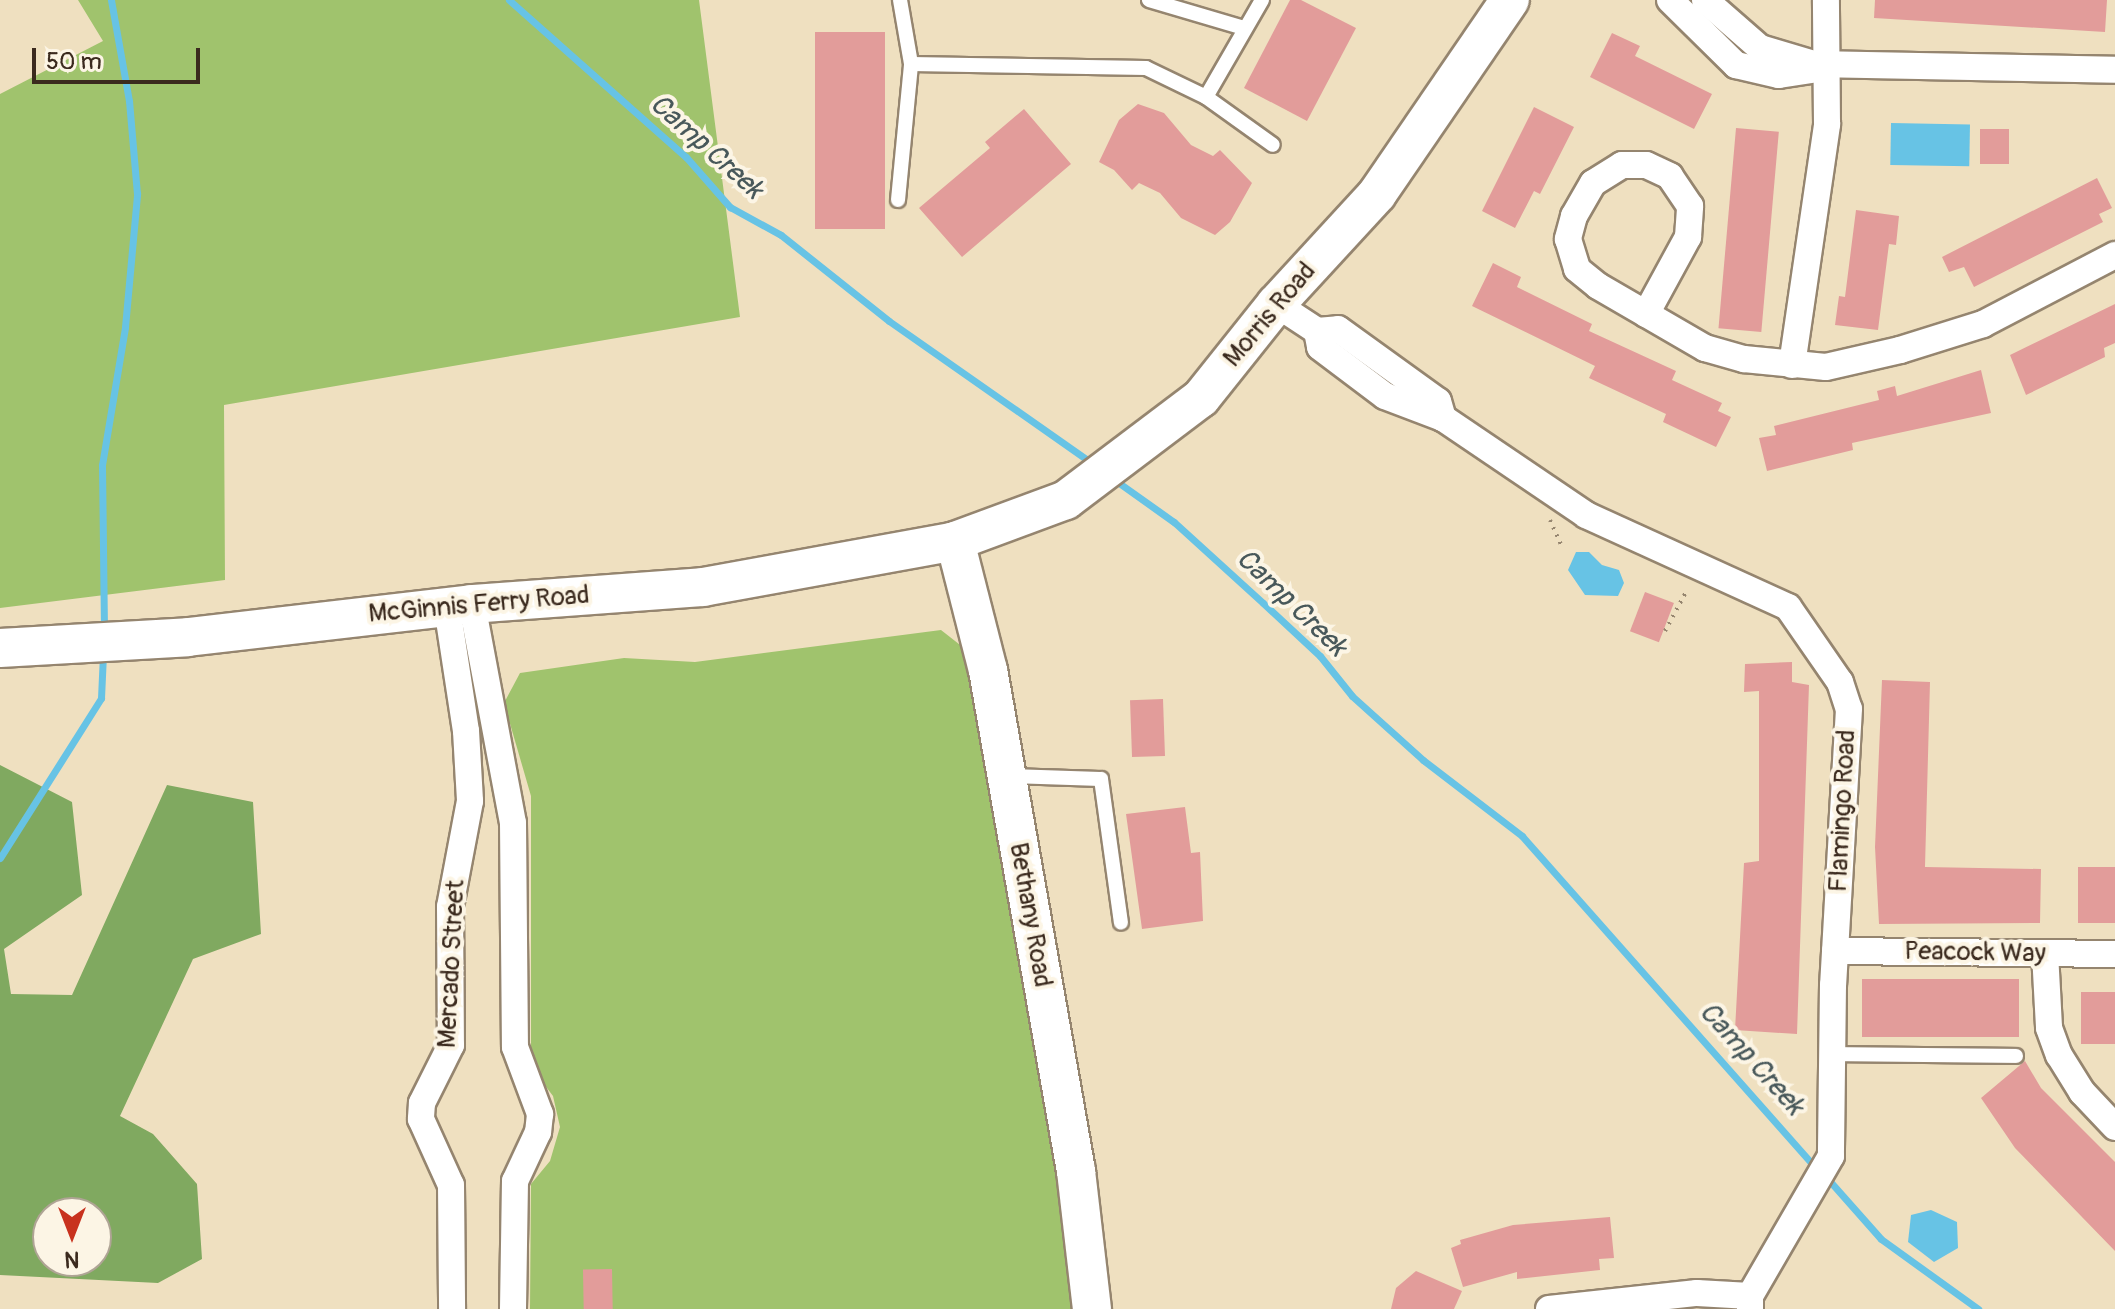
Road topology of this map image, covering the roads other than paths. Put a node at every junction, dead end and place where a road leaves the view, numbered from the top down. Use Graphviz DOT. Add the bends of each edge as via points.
graph roads {
  1 [pos="900,0"];
  2 [pos="1149,0"];
  3 [pos="1262,0"];
  4 [pos="1510,0"];
  5 [pos="1670,0"];
  6 [pos="1705,0"];
  7 [pos="1826,0"];
  8 [pos="1187,4"];
  9 [pos="1244,28"];
  10 [pos="911,64"];
  11 [pos="1828,67"];
  12 [pos="2115,70"];
  13 [pos="1206,97"];
  14 [pos="1273,145"];
  15 [pos="898,200"];
  16 [pos="2115,255"];
  17 [pos="1276,304"];
  18 [pos="1646,314"];
  19 [pos="1792,365"];
  20 [pos="955,541"];
  21 [pos="460,606"];
  22 [pos="15,648"];
  23 [pos="1005,776"];
  24 [pos="1121,923"];
  25 [pos="1835,951"];
  26 [pos="2045,953"];
  27 [pos="2115,954"];
  28 [pos="1832,1054"];
  29 [pos="2016,1056"];
  30 [pos="2115,1127"];
  31 [pos="1750,1302"];
  32 [pos="1090,1303"];
  33 [pos="452,1309"];
  34 [pos="513,1309"];
  35 [pos="1549,1309"];
  1 -- 10 [label="lane"];
  2 -- 8 [label="lane"];
  3 -- 9 [label="lane"];
  4 -- 17 [label="street, Morris Road" via="1377,194"];
  5 -- 11 [label="street" via="1724,56 1749,71 1779,75"];
  6 -- 11 [label="street" via="1760,48"];
  7 -- 11 [label="street"];
  8 -- 9 [label="lane"];
  9 -- 13 [label="lane"];
  10 -- 13 [label="lane" via="1146,68"];
  10 -- 15 [label="lane"];
  11 -- 12 [label="street"];
  11 -- 19 [label="street" via="1827,124"];
  13 -- 14 [label="lane"];
  16 -- 19 [label="street" via="1956,334 1857,362"];
  17 -- 20 [label="street, Morris Road" via="1201,398 1119,463 1066,500"];
  17 -- 25 [label="street, Flamingo Road" via="1317,331 1338,329 1369,368 1438,401 1443,418 1586,515 1788,607 1806,627 1840,682 1849,709"];
  18 -- 18 [label="street" via="1585,277 1568,248 1569,228 1593,183 1611,169 1634,164 1670,176 1690,206 1688,237"];
  18 -- 19 [label="street" via="1722,355"];
  20 -- 21 [label="street, McGinnis Ferry Road" via="703,587"];
  20 -- 23 [label="street, Bethany Road" via="988,670"];
  21 -- 22 [label="street, McGinnis Ferry Road" via="188,637"];
  21 -- 33 [label="street, Mercado Street" via="470,801 450,907 451,1045 422,1103 421,1119 451,1185"];
  21 -- 34 [label="street" via="513,823 515,1047 540,1114 538,1132 515,1181"];
  23 -- 24 [label="lane" via="1101,779"];
  23 -- 32 [label="street, Bethany Road" via="1076,1171"];
  25 -- 26 [label="street, Peacock Way"];
  25 -- 28 [label="street, Flamingo Road"];
  26 -- 27 [label="street, Peacock Way"];
  26 -- 30 [label="street" via="2049,1028 2059,1055 2082,1092"];
  28 -- 29 [label="lane"];
  28 -- 31 [label="street, Flamingo Road" via="1831,1156"];
  31 -- 35 [label="street" via="1697,1293"];
}
